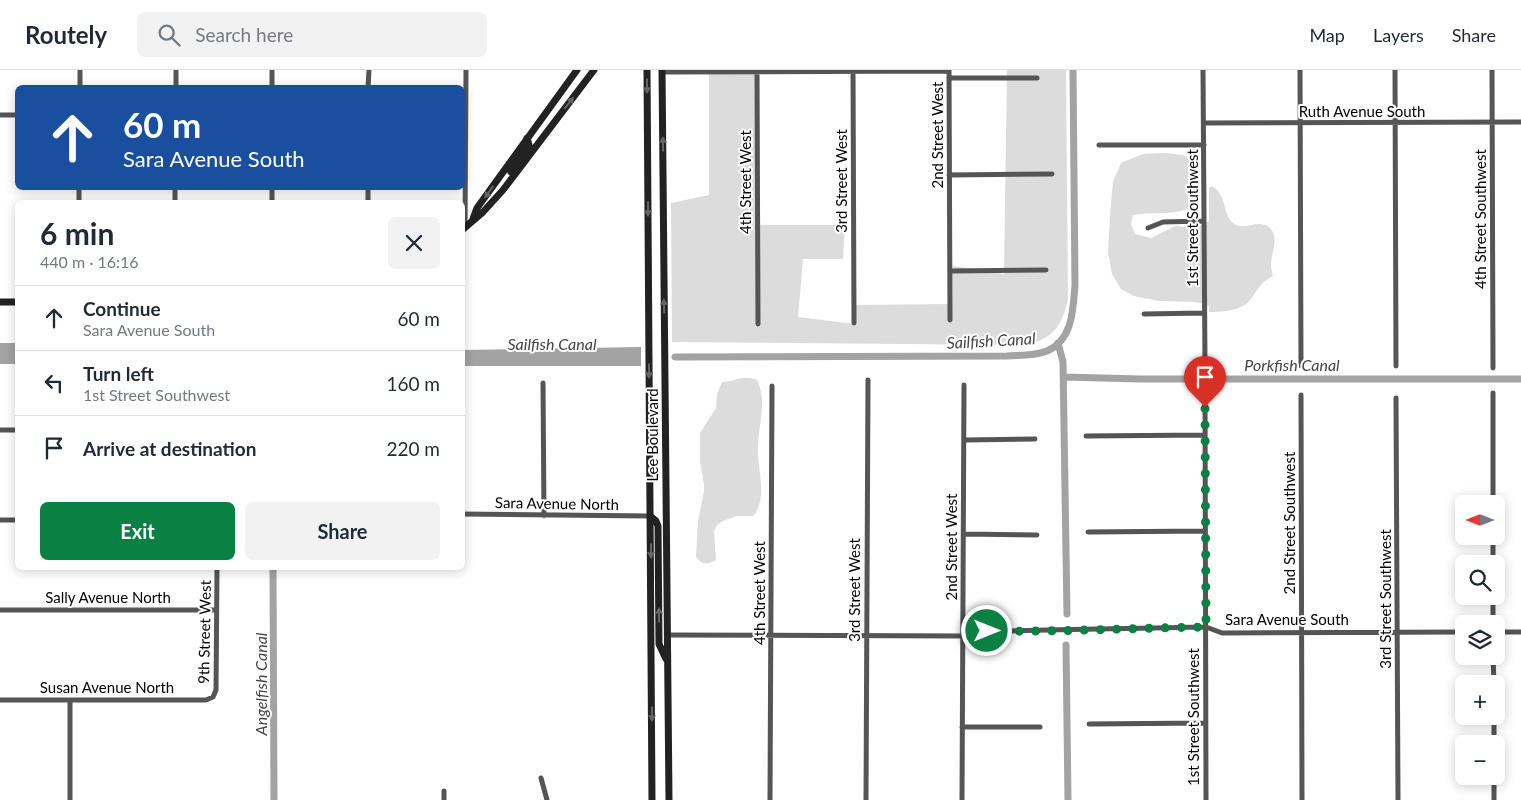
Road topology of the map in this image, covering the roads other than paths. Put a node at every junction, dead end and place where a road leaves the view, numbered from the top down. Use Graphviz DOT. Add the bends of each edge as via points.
graph roads {
  1 [pos="80,70"];
  2 [pos="176,70"];
  3 [pos="272,70"];
  4 [pos="368,70"];
  5 [pos="466,70"];
  6 [pos="577,70"];
  7 [pos="594,70"];
  8 [pos="647,70"];
  9 [pos="853,70"];
  10 [pos="949,70"];
  11 [pos="1203,70"];
  12 [pos="1300,70"];
  13 [pos="1395,70"];
  14 [pos="1492,70"];
  15 [pos="662,71"];
  16 [pos="757,71"];
  17 [pos="949,78"];
  18 [pos="1037,78"];
  19 [pos="80,85"];
  20 [pos="176,85"];
  21 [pos="272,85"];
  22 [pos="368,85"];
  23 [pos="0,115"];
  24 [pos="15,115"];
  25 [pos="1521,122"];
  26 [pos="1204,123"];
  27 [pos="1396,123"];
  28 [pos="1492,123"];
  29 [pos="1299,124"];
  30 [pos="543,137"];
  31 [pos="527,138"];
  32 [pos="1099,145"];
  33 [pos="1204,145"];
  34 [pos="465,150"];
  35 [pos="1052,174"];
  36 [pos="949,175"];
  37 [pos="503,190"];
  38 [pos="472,221"];
  39 [pos="1204,221"];
  40 [pos="465,228"];
  41 [pos="1148,228"];
  42 [pos="1046,270"];
  43 [pos="950,271"];
  44 [pos="0,302"];
  45 [pos="15,302"];
  46 [pos="1204,312"];
  47 [pos="1144,314"];
  48 [pos="950,320"];
  49 [pos="854,323"];
  50 [pos="758,324"];
  51 [pos="1205,366"];
  52 [pos="1301,366"];
  53 [pos="1396,366"];
  54 [pos="1493,368"];
  55 [pos="868,380"];
  56 [pos="543,384"];
  57 [pos="964,385"];
  58 [pos="772,386"];
  59 [pos="1493,393"];
  60 [pos="1205,394"];
  61 [pos="1301,395"];
  62 [pos="1396,398"];
  63 [pos="0,430"];
  64 [pos="15,430"];
  65 [pos="1205,435"];
  66 [pos="1086,436"];
  67 [pos="1034,439"];
  68 [pos="964,440"];
  69 [pos="1493,495"];
  70 [pos="465,514"];
  71 [pos="544,516"];
  72 [pos="650,516"];
  73 [pos="0,520"];
  74 [pos="15,520"];
  75 [pos="1205,531"];
  76 [pos="1088,532"];
  77 [pos="964,534"];
  78 [pos="1038,535"];
  79 [pos="217,570"];
  80 [pos="0,610"];
  81 [pos="216,610"];
  82 [pos="1206,627"];
  83 [pos="1397,632"];
  84 [pos="1455,632"];
  85 [pos="1505,632"];
  86 [pos="1521,632"];
  87 [pos="1301,633"];
  88 [pos="667,635"];
  89 [pos="771,635"];
  90 [pos="866,636"];
  91 [pos="963,636"];
  92 [pos="667,661"];
  93 [pos="213,697"];
  94 [pos="0,700"];
  95 [pos="70,700"];
  96 [pos="1206,723"];
  97 [pos="1089,724"];
  98 [pos="962,727"];
  99 [pos="1040,727"];
  100 [pos="541,778"];
  101 [pos="1494,785"];
  102 [pos="444,791"];
  103 [pos="70,800"];
  104 [pos="444,800"];
  105 [pos="547,800"];
  106 [pos="652,800"];
  107 [pos="668,800"];
  108 [pos="770,800"];
  109 [pos="866,800"];
  110 [pos="962,800"];
  111 [pos="1206,800"];
  112 [pos="1302,800"];
  113 [pos="1398,800"];
  114 [pos="1494,800"];
  1 -- 19 [label="street"];
  2 -- 20 [label="street"];
  3 -- 21 [label="street"];
  4 -- 22 [label="street"];
  5 -- 34 [label="street"];
  6 -- 31 [label="main road"];
  30 -- 7 [label="main road, one-way"];
  8 -- 72 [label="main road, Lee Boulevard, one-way"];
  9 -- 10 [label="street"];
  9 -- 16 [label="street"];
  9 -- 49 [label="street, 3rd Street West"];
  10 -- 17 [label="street, 2nd Street West"];
  11 -- 26 [label="street, 1st Street Southwest"];
  12 -- 29 [label="street"];
  13 -- 27 [label="street"];
  14 -- 28 [label="street, 4th Street Southwest"];
  15 -- 16 [label="street"];
  88 -- 15 [label="main road, Lee Boulevard, one-way"];
  16 -- 50 [label="street, 4th Street West"];
  17 -- 18 [label="street"];
  17 -- 36 [label="street, 2nd Street West"];
  23 -- 24 [label="street"];
  25 -- 28 [label="street, Ruth Avenue South"];
  26 -- 29 [label="street, Ruth Avenue South"];
  26 -- 33 [label="street, 1st Street Southwest"];
  27 -- 28 [label="street, Ruth Avenue South"];
  27 -- 29 [label="street, Ruth Avenue South"];
  27 -- 53 [label="street"];
  28 -- 54 [label="street, 4th Street Southwest"];
  29 -- 52 [label="street"];
  30 -- 31 [label="main road"];
  30 -- 37 [label="main road"];
  31 -- 37 [label="main road" via="529,145"];
  31 -- 38 [label="main road, one-way" via="477,208"];
  32 -- 33 [label="street"];
  33 -- 39 [label="street, 1st Street Southwest"];
  35 -- 36 [label="street"];
  36 -- 43 [label="street, 2nd Street West"];
  37 -- 38 [label="main road"];
  38 -- 40 [label="main road"];
  39 -- 41 [label="street" via="1163,222"];
  39 -- 46 [label="street, 1st Street Southwest"];
  42 -- 43 [label="street"];
  43 -- 48 [label="street, 2nd Street West"];
  44 -- 45 [label="main road"];
  46 -- 47 [label="street"];
  46 -- 51 [label="street, 1st Street Southwest"];
  55 -- 90 [label="street, 3rd Street West"];
  56 -- 71 [label="street"];
  57 -- 68 [label="street, 2nd Street West"];
  58 -- 89 [label="street, 4th Street West"];
  59 -- 69 [label="street"];
  60 -- 65 [label="street, 1st Street Southwest"];
  61 -- 87 [label="street, 2nd Street Southwest"];
  62 -- 83 [label="street, 3rd Street Southwest"];
  63 -- 64 [label="street"];
  65 -- 66 [label="street"];
  65 -- 75 [label="street, 1st Street Southwest"];
  67 -- 68 [label="street"];
  68 -- 77 [label="street, 2nd Street West"];
  70 -- 71 [label="street, Sara Avenue North"];
  71 -- 72 [label="street, Sara Avenue North"];
  92 -- 72 [label="main road, one-way" via="659,644 658,534 656,521"];
  72 -- 106 [label="main road, Lee Boulevard, one-way"];
  73 -- 74 [label="street"];
  75 -- 76 [label="street"];
  75 -- 82 [label="street, 1st Street Southwest"];
  77 -- 78 [label="street"];
  77 -- 91 [label="street, 2nd Street West"];
  79 -- 81 [label="street, 9th Street West"];
  80 -- 81 [label="street, Sally Avenue North"];
  81 -- 93 [label="street, 9th Street West" via="216,690"];
  82 -- 87 [label="street, Sara Avenue South" via="1222,633"];
  82 -- 91 [label="street, Sara Avenue South" via="971,631"];
  82 -- 96 [label="street, 1st Street Southwest"];
  83 -- 84 [label="street, Sara Avenue South"];
  83 -- 87 [label="street, Sara Avenue South"];
  83 -- 113 [label="street, 3rd Street Southwest"];
  85 -- 86 [label="street"];
  87 -- 112 [label="street, 2nd Street Southwest"];
  88 -- 89 [label="street"];
  88 -- 92 [label="main road, Lee Boulevard"];
  89 -- 90 [label="street"];
  89 -- 108 [label="street, 4th Street West"];
  90 -- 91 [label="street"];
  90 -- 109 [label="street, 3rd Street West"];
  91 -- 98 [label="street, 2nd Street West"];
  92 -- 107 [label="main road, Lee Boulevard"];
  93 -- 95 [label="street, Susan Avenue North" via="206,700"];
  94 -- 95 [label="street, Susan Avenue North"];
  95 -- 103 [label="street"];
  96 -- 97 [label="street"];
  96 -- 111 [label="street, 1st Street Southwest"];
  98 -- 99 [label="street"];
  98 -- 110 [label="street, 2nd Street West"];
  100 -- 105 [label="street"];
  101 -- 114 [label="street"];
  102 -- 104 [label="street"];
}
